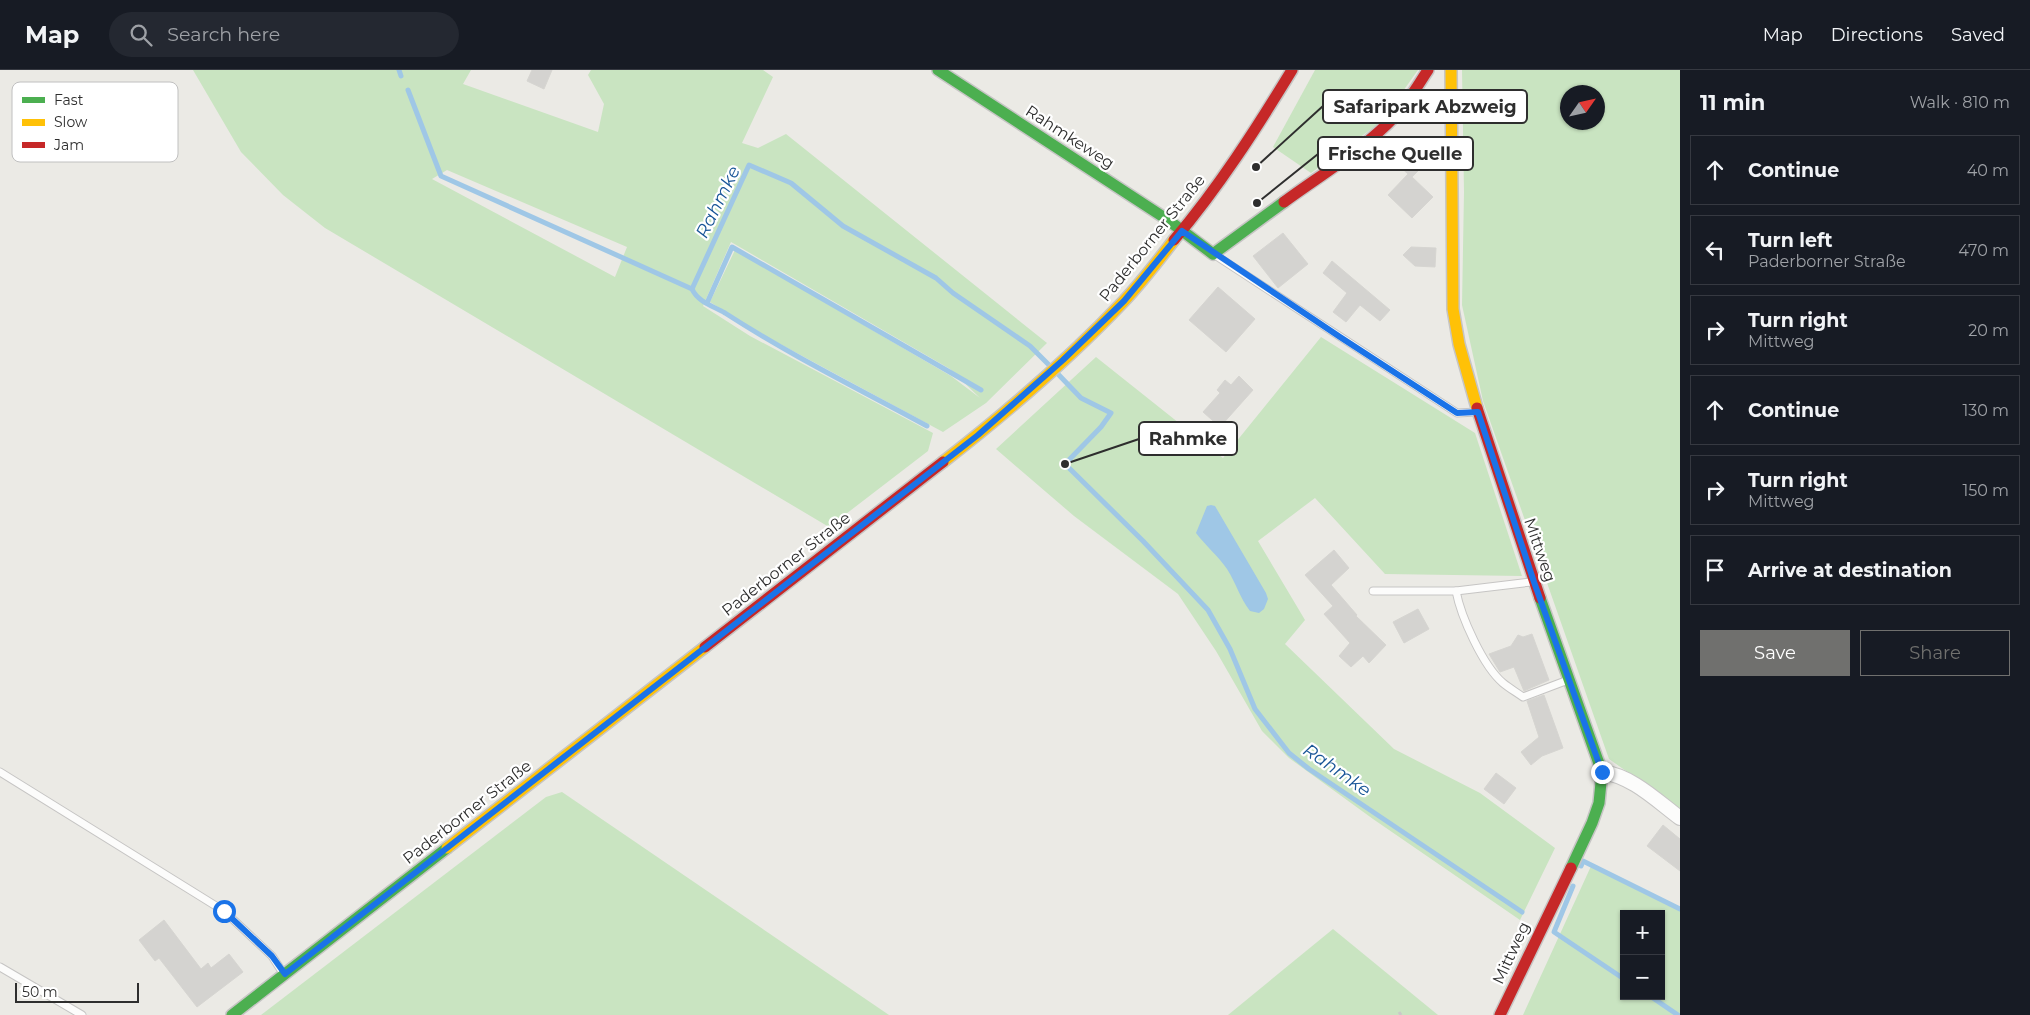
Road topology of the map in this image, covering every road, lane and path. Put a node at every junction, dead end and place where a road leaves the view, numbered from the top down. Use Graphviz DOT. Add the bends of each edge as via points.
graph roads {
  1 [pos="938,70"];
  2 [pos="1292,70"];
  3 [pos="1428,70"];
  4 [pos="1450,70"];
  5 [pos="1182,231"];
  6 [pos="1213,254"];
  7 [pos="1478,412"];
  8 [pos="1534,582"];
  9 [pos="1456,590"];
  10 [pos="1373,591"];
  11 [pos="1569,680"];
  12 [pos="0,772"];
  13 [pos="1602,772"];
  14 [pos="1680,818"];
  15 [pos="0,967"];
  16 [pos="285,974"];
  17 [pos="82,1015"];
  18 [pos="232,1015"];
  19 [pos="1500,1015"];
  1 -- 5 [label="street, Rahmkeweg"];
  2 -- 5 [label="street, Paderborner Straße" via="1255,130"];
  3 -- 6 [label="street" via="1410,98 1382,128"];
  4 -- 7 [label="street, Mittweg" via="1453,309"];
  5 -- 6 [label="street"];
  5 -- 16 [label="street, Paderborner Straße" via="1124,301 978,435"];
  6 -- 7 [label="lane" via="1457,413"];
  7 -- 8 [label="street, Mittweg"];
  8 -- 9 [label="lane"];
  8 -- 11 [label="street, Mittweg"];
  9 -- 10 [label="lane"];
  9 -- 11 [label="lane" via="1459,607 1482,655 1503,684 1523,697"];
  11 -- 13 [label="street, Mittweg"];
  12 -- 16 [label="lane" via="224,911 272,956"];
  13 -- 14 [label="street" via="1628,780"];
  13 -- 19 [label="street, Mittweg" via="1599,803 1592,823"];
  15 -- 17 [label="lane"];
  16 -- 18 [label="street, Paderborner Straße"];
}
